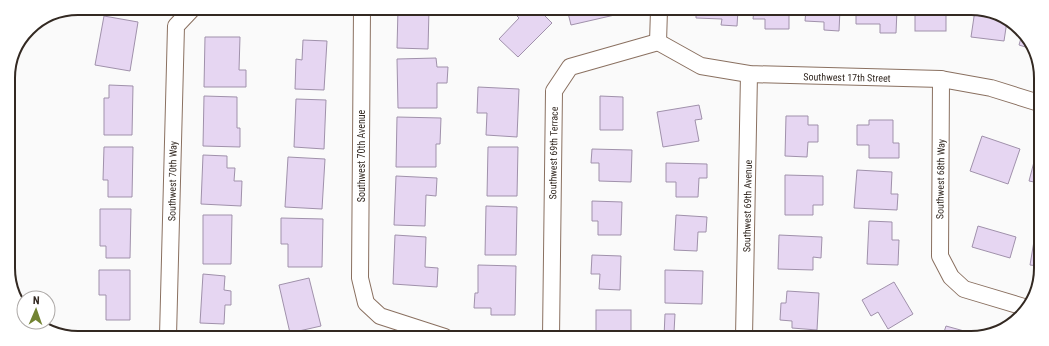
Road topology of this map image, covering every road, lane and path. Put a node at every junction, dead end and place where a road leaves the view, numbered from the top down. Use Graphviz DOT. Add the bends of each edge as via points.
graph roads {
  1 [pos="187,15"];
  2 [pos="362,15"];
  3 [pos="659,15"];
  4 [pos="658,42"];
  5 [pos="749,74"];
  6 [pos="941,79"];
  7 [pos="1034,101"];
  8 [pos="1021,306"];
  9 [pos="168,331"];
  10 [pos="429,331"];
  11 [pos="551,331"];
  12 [pos="744,331"];
  1 -- 9 [label="street, Southwest 70th Way" via="176,26"];
  2 -- 10 [label="street, Southwest 70th Avenue" via="360,278 366,303 380,316"];
  3 -- 4 [label="street"];
  4 -- 5 [label="street, Southwest 17th Street" via="701,66"];
  4 -- 11 [label="street, Southwest 69th Terrace" via="570,67 554,91"];
  5 -- 6 [label="street, Southwest 17th Street"];
  5 -- 12 [label="street, Southwest 69th Avenue"];
  6 -- 7 [label="street, Southwest 17th Street" via="991,88"];
  6 -- 8 [label="street, Southwest 68th Way" via="940,256 951,277 964,289"];
}
